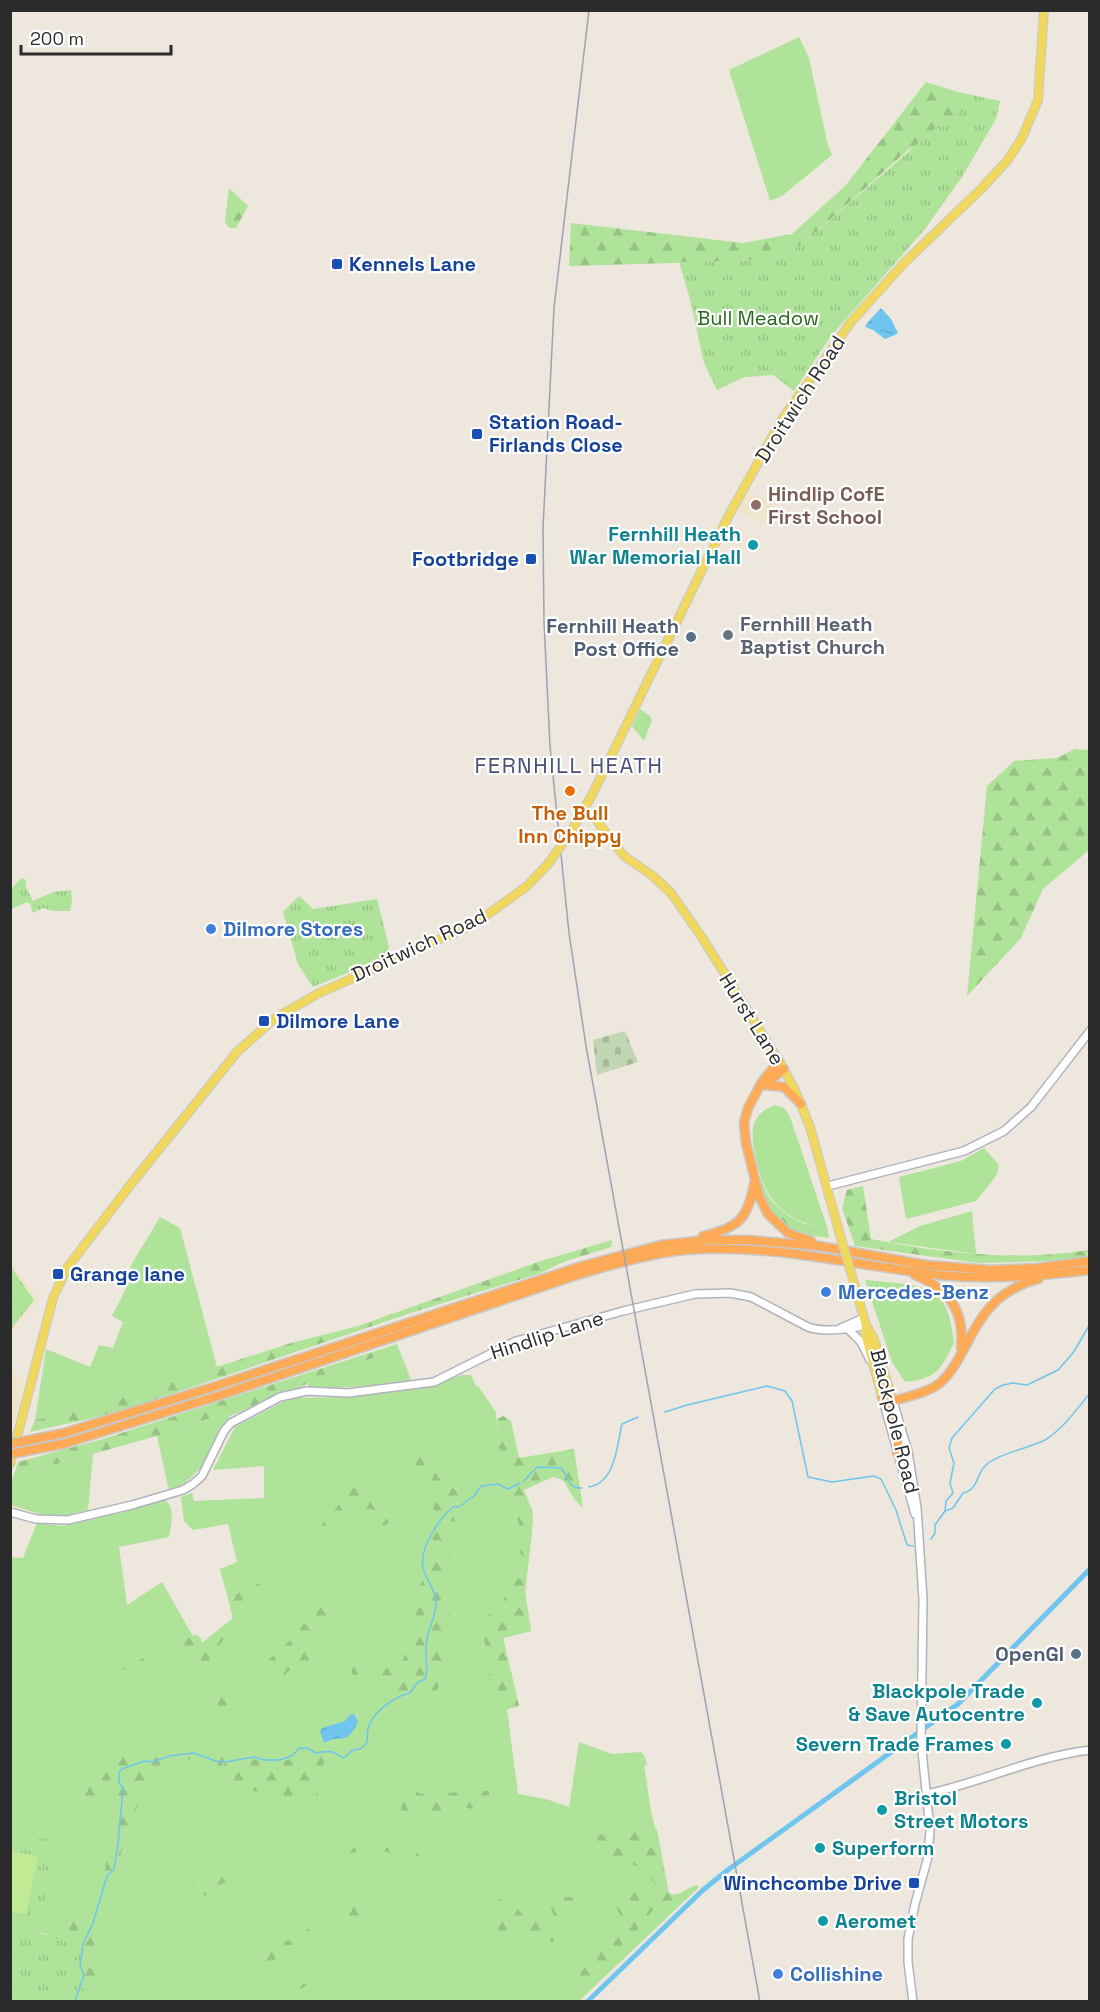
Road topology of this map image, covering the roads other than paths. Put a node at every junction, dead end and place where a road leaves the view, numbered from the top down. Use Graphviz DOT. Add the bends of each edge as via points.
graph roads {
  1 [pos="1044,10"];
  2 [pos="584,810"];
  3 [pos="1089,1031"];
  4 [pos="781,1065"];
  5 [pos="762,1086"];
  6 [pos="801,1104"];
  7 [pos="754,1181"];
  8 [pos="828,1186"];
  9 [pos="686,1241"];
  10 [pos="819,1246"];
  11 [pos="1089,1261"];
  12 [pos="850,1269"];
  13 [pos="904,1270"];
  14 [pos="1089,1270"];
  15 [pos="1053,1274"];
  16 [pos="865,1322"];
  17 [pos="845,1329"];
  18 [pos="961,1355"];
  19 [pos="873,1364"];
  20 [pos="882,1397"];
  21 [pos="893,1401"];
  22 [pos="10,1444"];
  23 [pos="897,1452"];
  24 [pos="10,1454"];
  25 [pos="10,1464"];
  26 [pos="10,1512"];
  27 [pos="917,1519"];
  28 [pos="1089,1749"];
  29 [pos="927,1794"];
  30 [pos="913,2001"];
  1 -- 2 [label="main road, Droitwich Road" via="1038,100 1022,138 982,188 876,293 844,331 781,421 728,517"];
  2 -- 4 [label="main road, Hurst Lane" via="594,816 624,856 671,893"];
  2 -- 25 [label="main road, Droitwich Road, bridge" via="548,864 527,886 476,923 316,994 274,1019 237,1052 67,1268 53,1298"];
  3 -- 8 [label="street" via="1031,1107 1004,1131 964,1151"];
  4 -- 5 [label="highway"];
  4 -- 6 [label="main road, Hurst Lane"];
  5 -- 6 [label="highway" via="784,1087"];
  5 -- 7 [label="highway" via="744,1123"];
  6 -- 8 [label="main road, Hurst Lane"];
  7 -- 9 [label="highway" via="745,1214 735,1225"];
  7 -- 10 [label="highway" via="763,1205 776,1223 788,1233"];
  8 -- 12 [label="main road, Hurst Lane, bridge"];
  9 -- 10 [label="highway" via="748,1240"];
  9 -- 22 [label="highway, bridge" via="582,1266 221,1384 63,1433"];
  10 -- 11 [label="highway" via="926,1265 991,1270"];
  12 -- 16 [label="main road, Blackpole Road"];
  13 -- 15 [label="highway" via="990,1278"];
  13 -- 18 [label="highway" via="933,1284 952,1302 961,1320"];
  13 -- 24 [label="highway, bridge" via="787,1253 701,1249 666,1252 577,1275 63,1444"];
  14 -- 15 [label="highway"];
  15 -- 18 [label="highway" via="1021,1285 995,1301 977,1323"];
  16 -- 17 [label="street, Hindlip Lane"];
  16 -- 19 [label="main road, Blackpole Road"];
  16 -- 21 [label="main road, Blackpole Road"];
  17 -- 19 [label="street" via="861,1342"];
  17 -- 26 [label="street, Hindlip Lane" via="813,1328 751,1297 695,1294 516,1341 434,1382 348,1393 307,1391 280,1397 231,1423 202,1476 183,1490 74,1519 36,1520"];
  18 -- 21 [label="highway" via="940,1383"];
  19 -- 20 [label="main road, Blackpole Road"];
  20 -- 21 [label="highway"];
  20 -- 23 [label="street, Blackpole Road"];
  21 -- 23 [label="highway" via="890,1406"];
  21 -- 27 [label="street, Blackpole Road" via="908,1452"];
  23 -- 27 [label="street, Blackpole Road"];
  27 -- 29 [label="street, Blackpole Road" via="923,1599 921,1742"];
  28 -- 29 [label="street"];
  29 -- 30 [label="street, Blackpole Road" via="928,1857 908,1939"];
}
